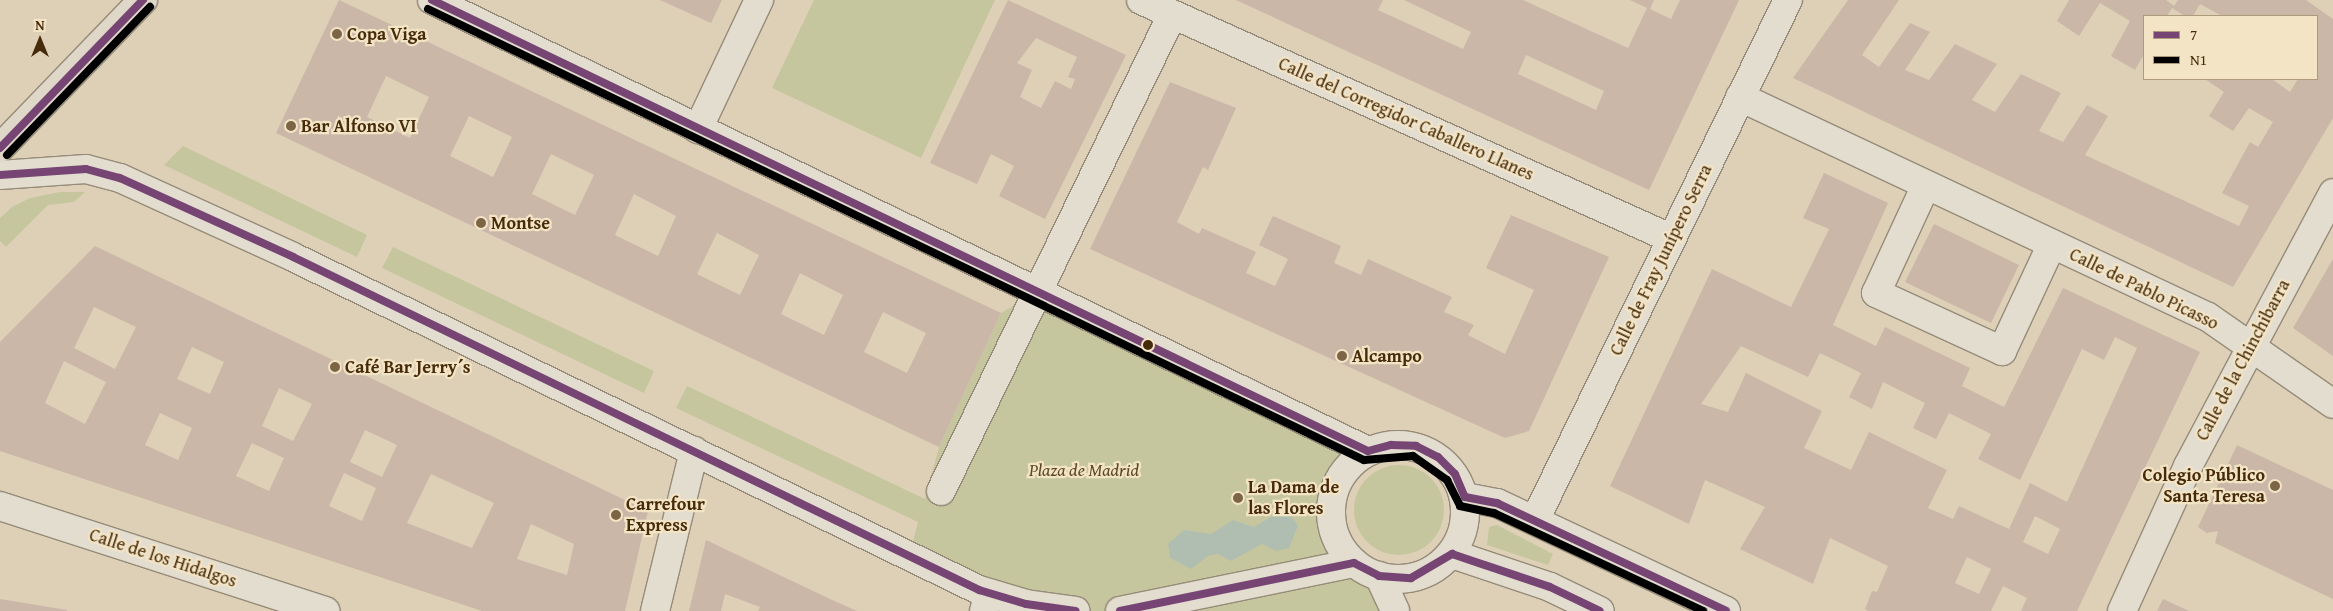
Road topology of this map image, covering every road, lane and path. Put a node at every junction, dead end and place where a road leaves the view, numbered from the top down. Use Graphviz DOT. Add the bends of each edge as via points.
graph roads {
  1 [pos="143,0"];
  2 [pos="432,0"];
  3 [pos="759,0"];
  4 [pos="1141,0"];
  5 [pos="1788,0"];
  6 [pos="1172,15"];
  7 [pos="1740,97"];
  8 [pos="698,129"];
  9 [pos="0,148"];
  10 [pos="0,175"];
  11 [pos="1926,186"];
  12 [pos="2333,193"];
  13 [pos="1670,238"];
  14 [pos="2052,244"];
  15 [pos="1038,291"];
  16 [pos="2250,346"];
  17 [pos="2333,404"];
  18 [pos="694,451"];
  19 [pos="1368,451"];
  20 [pos="941,491"];
  21 [pos="1465,497"];
  22 [pos="0,506"];
  23 [pos="1535,520"];
  24 [pos="1452,554"];
  25 [pos="1354,563"];
  26 [pos="1379,576"];
  27 [pos="987,602"];
  28 [pos="326,611"];
  29 [pos="656,611"];
  30 [pos="1076,611"];
  31 [pos="1120,611"];
  32 [pos="1395,611"];
  33 [pos="1600,611"];
  34 [pos="1726,611"];
  35 [pos="2122,611"];
  1 -- 9 [label="highway"];
  2 -- 8 [label="street"];
  3 -- 8 [label="street"];
  4 -- 6 [label="street, Calle del Corregidor Caballero Llanes"];
  5 -- 7 [label="street, Calle de Fray Junípero Serra"];
  6 -- 13 [label="street, Calle del Corregidor Caballero Llanes"];
  6 -- 15 [label="street"];
  7 -- 11 [label="street, Calle de Pablo Picasso"];
  7 -- 13 [label="street, Calle de Fray Junípero Serra"];
  8 -- 15 [label="street"];
  10 -- 18 [label="street" via="86,169 120,178"];
  11 -- 14 [label="street, Calle de Pablo Picasso"];
  11 -- 14 [label="street, Calle de Pablo Picasso" via="1876,293 1993,347 2002,351"];
  12 -- 16 [label="street, Calle de la Chinchibarra"];
  13 -- 23 [label="street, Calle de Fray Junípero Serra"];
  14 -- 16 [label="street, Calle de Pablo Picasso" via="2208,317"];
  15 -- 19 [label="street"];
  15 -- 20 [label="street"];
  16 -- 17 [label="street, Calle de Pablo Picasso"];
  16 -- 35 [label="street, Calle de la Chinchibarra" via="2188,466"];
  18 -- 27 [label="street"];
  18 -- 29 [label="street"];
  19 -- 21 [label="street" via="1391,445 1416,446 1438,457 1455,474"];
  19 -- 25 [label="street" via="1350,464 1331,504 1340,546"];
  21 -- 23 [label="street" via="1497,503"];
  21 -- 24 [label="street" via="1465,527"];
  22 -- 28 [label="street, Calle de los Hidalgos"];
  23 -- 34 [label="street"];
  24 -- 26 [label="street" via="1440,565 1411,578"];
  24 -- 33 [label="street" via="1550,587"];
  25 -- 26 [label="street"];
  25 -- 31 [label="street"];
  26 -- 32 [label="street"];
  27 -- 30 [label="street"];
}
